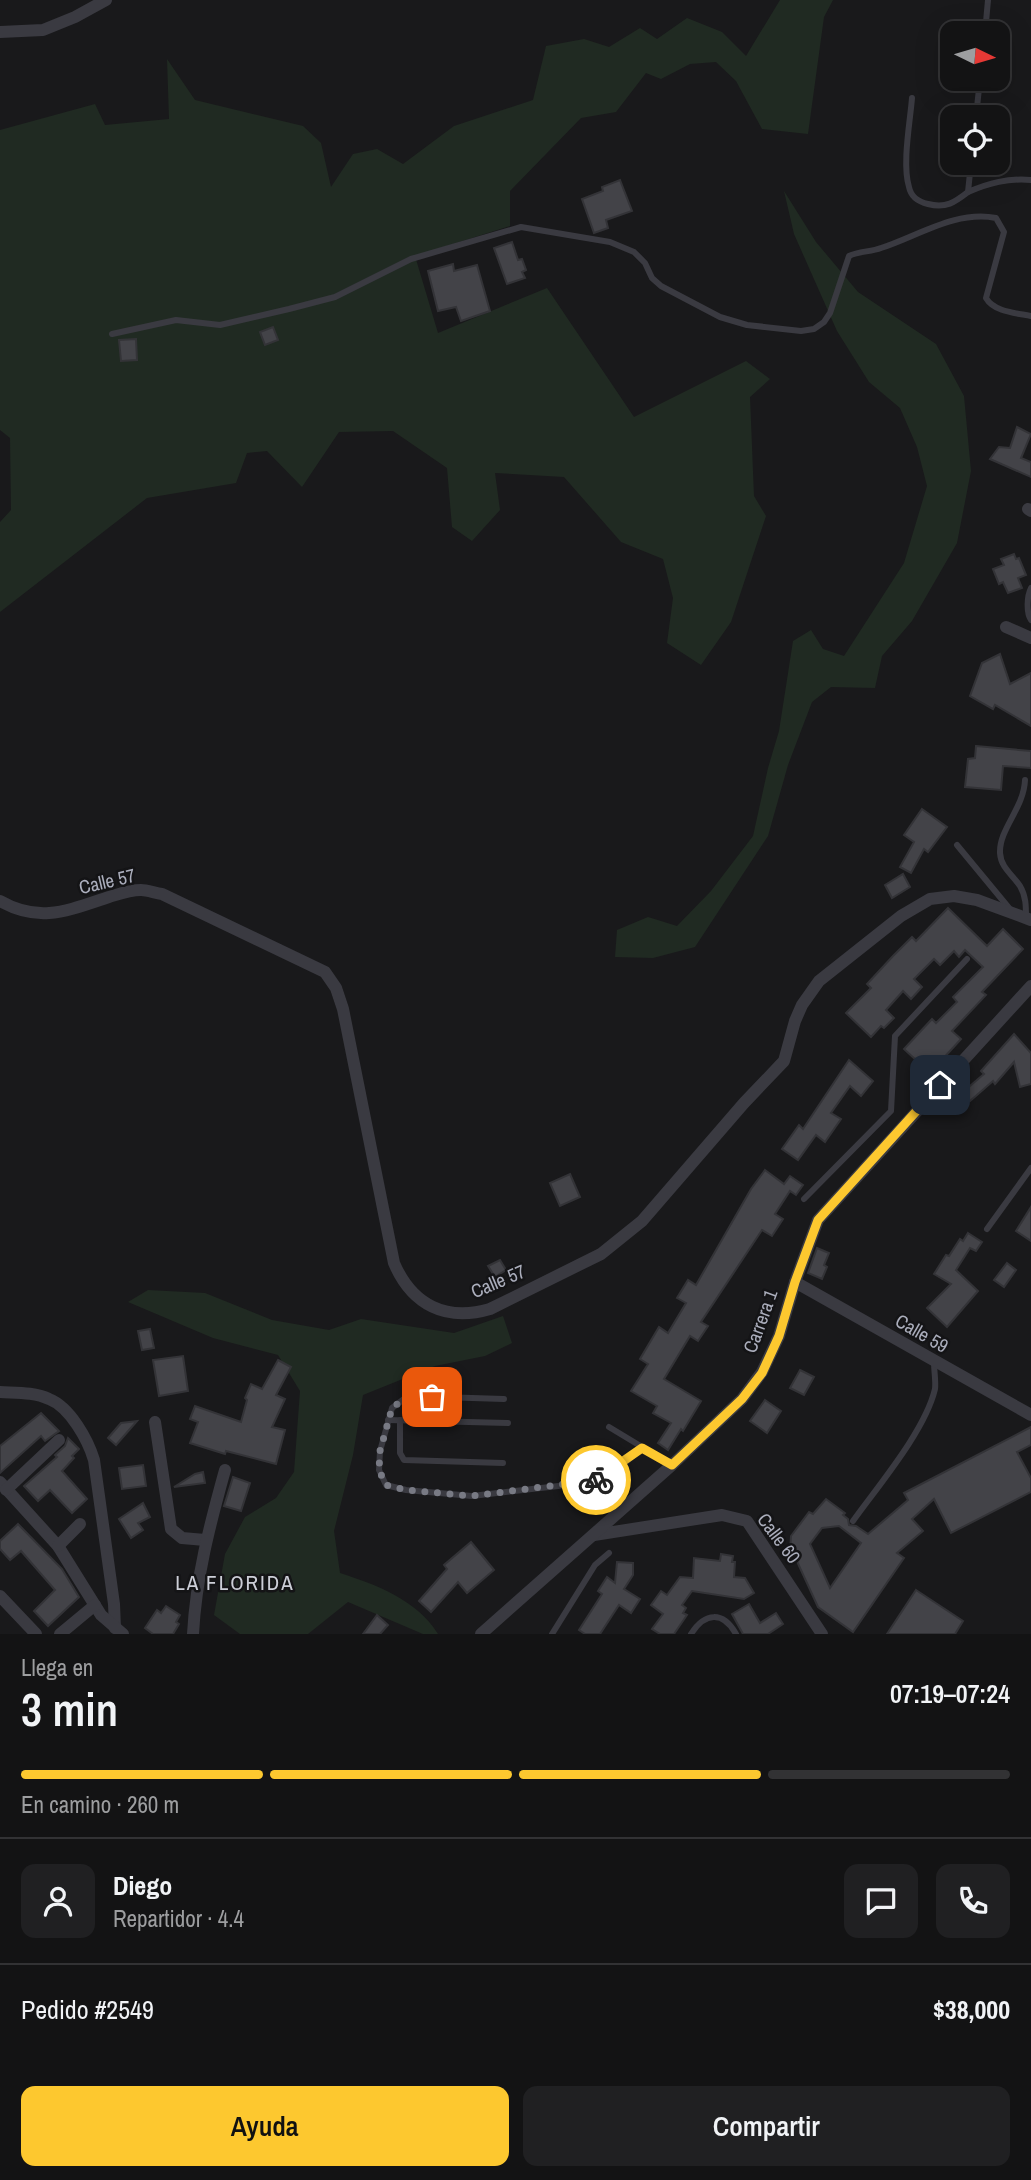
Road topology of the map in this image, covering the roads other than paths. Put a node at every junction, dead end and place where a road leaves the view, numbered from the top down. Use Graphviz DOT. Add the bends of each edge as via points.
graph roads {
  1 [pos="106,0"];
  2 [pos="988,0"];
  3 [pos="986,21"];
  4 [pos="0,32"];
  5 [pos="912,98"];
  6 [pos="970,175"];
  7 [pos="1031,180"];
  8 [pos="968,192"];
  9 [pos="1031,316"];
  10 [pos="113,334"];
  11 [pos="1031,588"];
  12 [pos="1031,620"];
  13 [pos="1006,627"];
  14 [pos="1031,638"];
  15 [pos="1025,780"];
  16 [pos="957,845"];
  17 [pos="0,901"];
  18 [pos="1013,913"];
  19 [pos="1028,919"];
  20 [pos="967,959"];
  21 [pos="1031,986"];
  22 [pos="891,1111"];
  23 [pos="905,1123"];
  24 [pos="1031,1168"];
  25 [pos="804,1199"];
  26 [pos="986,1228"];
  27 [pos="795,1282"];
  28 [pos="934,1362"];
  29 [pos="0,1392"];
  30 [pos="504,1399"];
  31 [pos="1031,1415"];
  32 [pos="388,1420"];
  33 [pos="400,1420"];
  34 [pos="155,1422"];
  35 [pos="508,1423"];
  36 [pos="608,1427"];
  37 [pos="59,1440"];
  38 [pos="642,1448"];
  39 [pos="503,1463"];
  40 [pos="672,1465"];
  41 [pos="225,1470"];
  42 [pos="3,1486"];
  43 [pos="853,1521"];
  44 [pos="80,1524"];
  45 [pos="594,1535"];
  46 [pos="205,1540"];
  47 [pos="58,1546"];
  48 [pos="609,1553"];
  49 [pos="0,1596"];
  50 [pos="95,1605"];
  51 [pos="119,1631"];
  52 [pos="36,1634"];
  53 [pos="60,1634"];
  54 [pos="193,1634"];
  55 [pos="481,1634"];
  56 [pos="552,1634"];
  57 [pos="691,1634"];
  58 [pos="736,1634"];
  59 [pos="821,1634"];
  1 -- 4 [label="street" via="43,30"];
  2 -- 3 [label="lane"];
  5 -- 8 [label="lane" via="909,188 918,201 933,206 951,205"];
  6 -- 8 [label="lane"];
  7 -- 8 [label="lane" via="1015,178"];
  9 -- 10 [label="lane" via="998,309 986,298 1004,232 996,218 978,216 849,256 830,313 814,329 801,331 720,317 661,286 634,252 610,242 521,227 411,259 335,297 220,325 176,320"];
  11 -- 12 [label="lane"];
  13 -- 14 [label="street"];
  15 -- 19 [label="lane" via="1024,795 1000,853 1003,867 1026,898"];
  16 -- 18 [label="lane"];
  17 -- 18 [label="street, Calle 57" via="12,908 56,914 122,893 162,894 325,971 343,1009 394,1263 405,1285 435,1310 456,1314 490,1309 601,1254 642,1221 784,1061 802,1005 819,981 901,916 930,899 954,896"];
  18 -- 19 [label="street, Calle 57"];
  20 -- 22 [label="lane" via="895,1036"];
  21 -- 23 [label="street, Carrera 1"];
  22 -- 23 [label="lane"];
  22 -- 25 [label="lane"];
  23 -- 27 [label="street, Carrera 1" via="818,1220"];
  24 -- 26 [label="lane"];
  27 -- 28 [label="street, Calle 59"];
  27 -- 40 [label="street, Carrera 1" via="762,1373 742,1399"];
  28 -- 31 [label="street, Calle 59"];
  28 -- 43 [label="lane" via="935,1387 928,1408"];
  29 -- 51 [label="street" via="51,1399 88,1441"];
  30 -- 32 [label="lane" via="408,1396 392,1408"];
  32 -- 33 [label="lane"];
  32 -- 38 [label="lane" via="379,1470 386,1485 406,1490 472,1496 593,1482"];
  33 -- 35 [label="lane"];
  33 -- 39 [label="lane" via="404,1460"];
  34 -- 46 [label="street" via="171,1529 182,1538"];
  36 -- 38 [label="lane"];
  37 -- 42 [label="street"];
  38 -- 40 [label="lane"];
  40 -- 45 [label="street, Carrera 1"];
  41 -- 46 [label="street"];
  42 -- 47 [label="street"];
  44 -- 47 [label="street"];
  45 -- 55 [label="street, Carrera 1"];
  45 -- 59 [label="street, Calle 60" via="722,1515 747,1521"];
  46 -- 54 [label="street"];
  47 -- 50 [label="street"];
  48 -- 56 [label="lane" via="595,1566"];
  49 -- 52 [label="street"];
  50 -- 51 [label="street"];
  50 -- 53 [label="street"];
  57 -- 58 [label="lane" via="708,1618 719,1617"];
}
